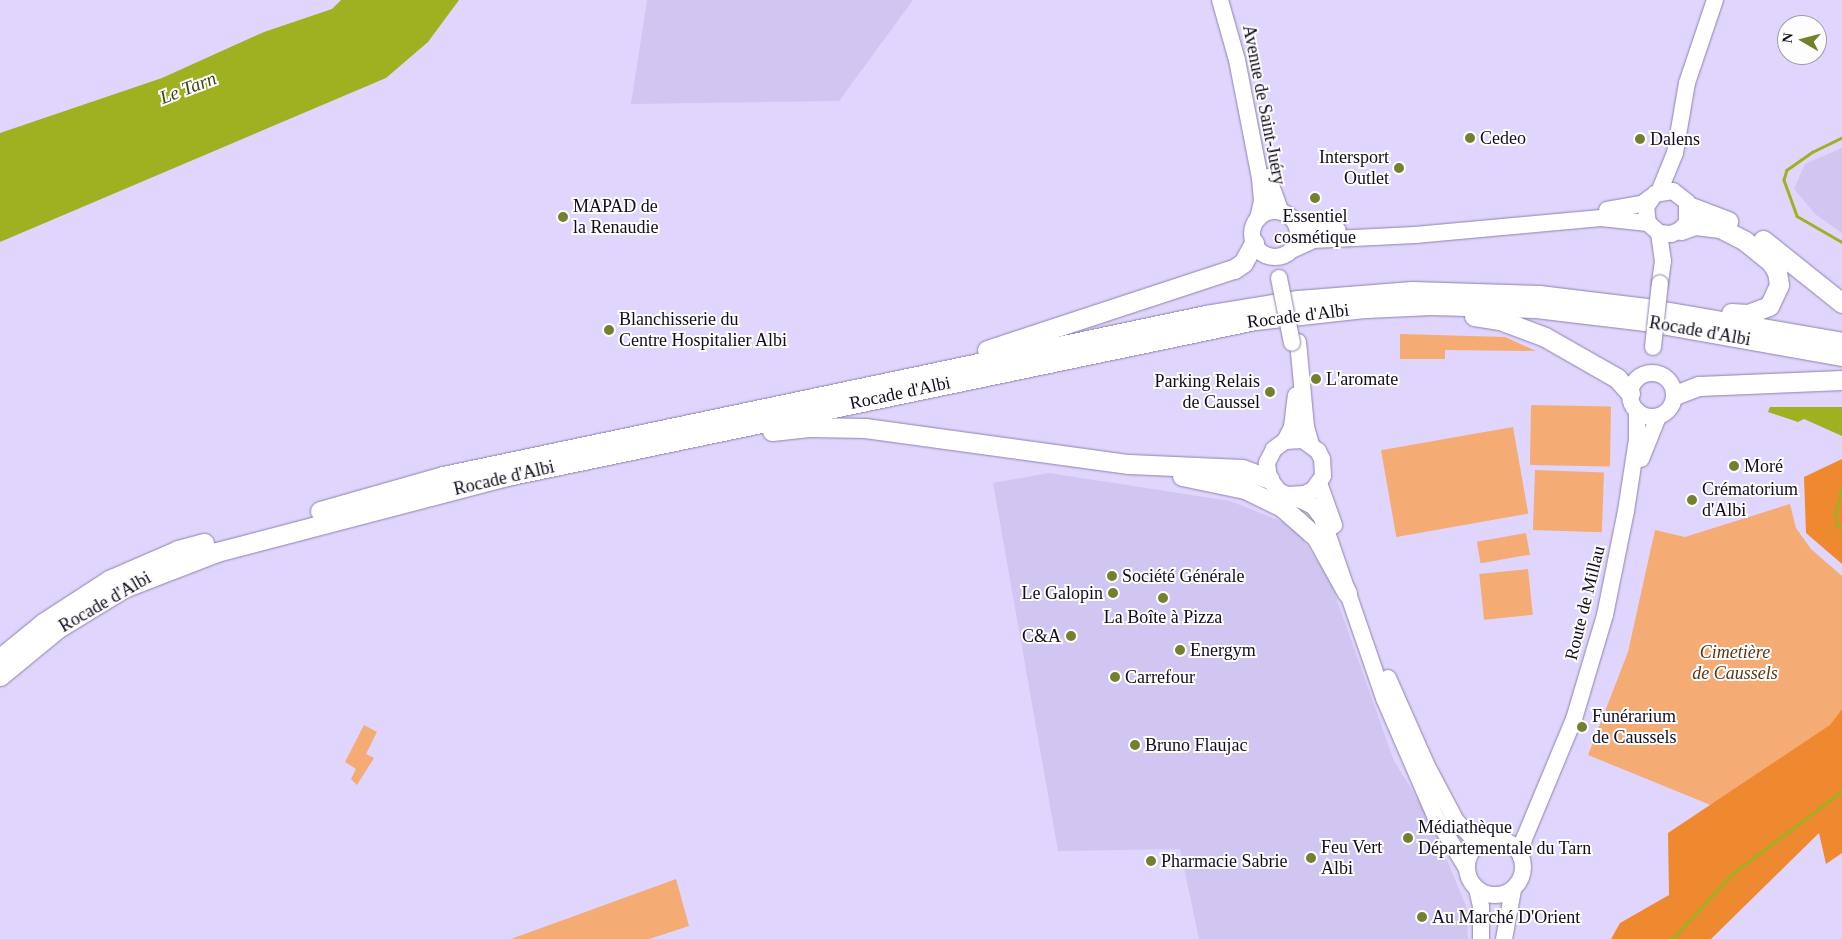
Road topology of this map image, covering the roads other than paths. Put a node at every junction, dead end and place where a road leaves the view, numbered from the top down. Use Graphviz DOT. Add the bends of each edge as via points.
graph roads {
  1 [pos="1220,0"];
  2 [pos="1230,0"];
  3 [pos="1715,0"];
  4 [pos="1675,153"];
  5 [pos="1655,195"];
  6 [pos="1684,200"];
  7 [pos="1281,212"];
  8 [pos="1258,219"];
  9 [pos="1296,224"];
  10 [pos="1653,228"];
  11 [pos="1679,231"];
  12 [pos="1260,250"];
  13 [pos="1291,252"];
  14 [pos="1662,261"];
  15 [pos="1283,278"];
  16 [pos="1842,303"];
  17 [pos="1366,308"];
  18 [pos="1670,312"];
  19 [pos="1295,342"];
  20 [pos="1842,342"];
  21 [pos="1652,350"];
  22 [pos="1842,356"];
  23 [pos="1643,374"];
  24 [pos="1662,374"];
  25 [pos="918,376"];
  26 [pos="1842,380"];
  27 [pos="1630,393"];
  28 [pos="1675,395"];
  29 [pos="1637,411"];
  30 [pos="1658,417"];
  31 [pos="706,435"];
  32 [pos="1285,441"];
  33 [pos="1311,444"];
  34 [pos="1038,454"];
  35 [pos="1269,479"];
  36 [pos="1319,483"];
  37 [pos="1288,495"];
  38 [pos="1626,511"];
  39 [pos="1347,593"];
  40 [pos="0,658"];
  41 [pos="0,676"];
  42 [pos="1578,702"];
  43 [pos="1486,840"];
  44 [pos="1506,841"];
  45 [pos="1521,856"];
  46 [pos="1466,867"];
  47 [pos="1476,889"];
  48 [pos="1508,893"];
  49 [pos="1481,939"];
  50 [pos="1495,939"];
  51 [pos="1504,939"];
  1 -- 8 [label="main road, Avenue de Saint-Juéry" via="1237,60 1260,178 1262,201"];
  2 -- 7 [label="main road, Avenue de Saint-Juéry" via="1271,192"];
  3 -- 4 [label="main road" via="1687,83"];
  4 -- 5 [label="main road"];
  4 -- 6 [label="main road"];
  5 -- 6 [label="main road"];
  5 -- 9 [label="main road" via="1630,208 1454,226 1341,231"];
  5 -- 10 [label="main road" via="1646,207"];
  6 -- 11 [label="main road" via="1687,222"];
  6 -- 16 [label="highway" via="1762,239"];
  7 -- 8 [label="main road" via="1265,214"];
  7 -- 9 [label="main road"];
  8 -- 12 [label="main road" via="1252,230"];
  9 -- 13 [label="main road" via="1299,237"];
  10 -- 11 [label="main road"];
  10 -- 13 [label="main road" via="1601,218 1575,219 1415,235 1313,240"];
  10 -- 14 [label="main road"];
  11 -- 14 [label="main road"];
  11 -- 18 [label="highway" via="1709,225 1745,241 1771,262 1778,272 1779,285 1770,306 1759,312 1748,314 1685,308"];
  12 -- 13 [label="main road" via="1277,258"];
  12 -- 15 [label="main road"];
  12 -- 25 [label="highway" via="1234,269 938,365"];
  13 -- 15 [label="main road" via="1284,266"];
  14 -- 21 [label="main road, bridge"];
  15 -- 19 [label="main road"];
  17 -- 22 [label="highway, Rocade d'Albi" via="1485,306 1580,312"];
  17 -- 27 [label="highway" via="1385,314 1482,317 1522,327 1617,378"];
  17 -- 31 [label="highway, Rocade d'Albi" via="1255,320 1177,335"];
  18 -- 20 [label="highway, Rocade d'Albi"];
  18 -- 25 [label="highway, Rocade d'Albi" via="1539,295 1456,291 1367,294 1298,300 1206,315"];
  19 -- 32 [label="main road" via="1296,407"];
  19 -- 33 [label="main road"];
  21 -- 23 [label="main road"];
  21 -- 24 [label="main road"];
  23 -- 24 [label="main road"];
  23 -- 27 [label="main road" via="1635,381"];
  24 -- 28 [label="main road" via="1671,383"];
  25 -- 40 [label="highway, Rocade d'Albi" via="443,476 178,550 109,580 50,618"];
  26 -- 28 [label="highway" via="1699,386"];
  27 -- 29 [label="main road"];
  28 -- 30 [label="main road" via="1670,409"];
  29 -- 30 [label="main road" via="1646,417"];
  29 -- 38 [label="main road, Route de Millau" via="1637,439"];
  30 -- 38 [label="main road, Route de Millau" via="1643,451"];
  31 -- 34 [label="highway" via="738,436 843,426"];
  31 -- 41 [label="highway, Rocade d'Albi" via="440,492 188,561 124,588 91,607 57,629"];
  32 -- 33 [label="main road" via="1302,440"];
  32 -- 35 [label="main road" via="1270,455"];
  33 -- 36 [label="main road" via="1322,459"];
  34 -- 35 [label="highway" via="1129,464 1242,469"];
  34 -- 39 [label="highway" via="1198,478 1258,495 1282,507 1316,537"];
  35 -- 37 [label="main road" via="1280,492"];
  36 -- 37 [label="main road" via="1305,494"];
  36 -- 43 [label="main road" via="1376,648 1426,766 1456,821 1472,836"];
  37 -- 39 [label="main road" via="1313,506 1322,518"];
  38 -- 42 [label="main road, Route de Millau" via="1605,615"];
  39 -- 46 [label="main road" via="1384,698 1414,770 1435,816"];
  42 -- 44 [label="main road, Route de Millau" via="1568,717 1522,824"];
  42 -- 45 [label="main road, Route de Millau" via="1524,839"];
  43 -- 44 [label="main road"];
  43 -- 46 [label="main road" via="1472,850"];
  44 -- 45 [label="main road"];
  45 -- 48 [label="main road" via="1523,872"];
  46 -- 47 [label="main road"];
  47 -- 48 [label="main road" via="1492,896"];
  47 -- 49 [label="main road" via="1481,907"];
  48 -- 50 [label="main road"];
  48 -- 51 [label="main road"];
}
